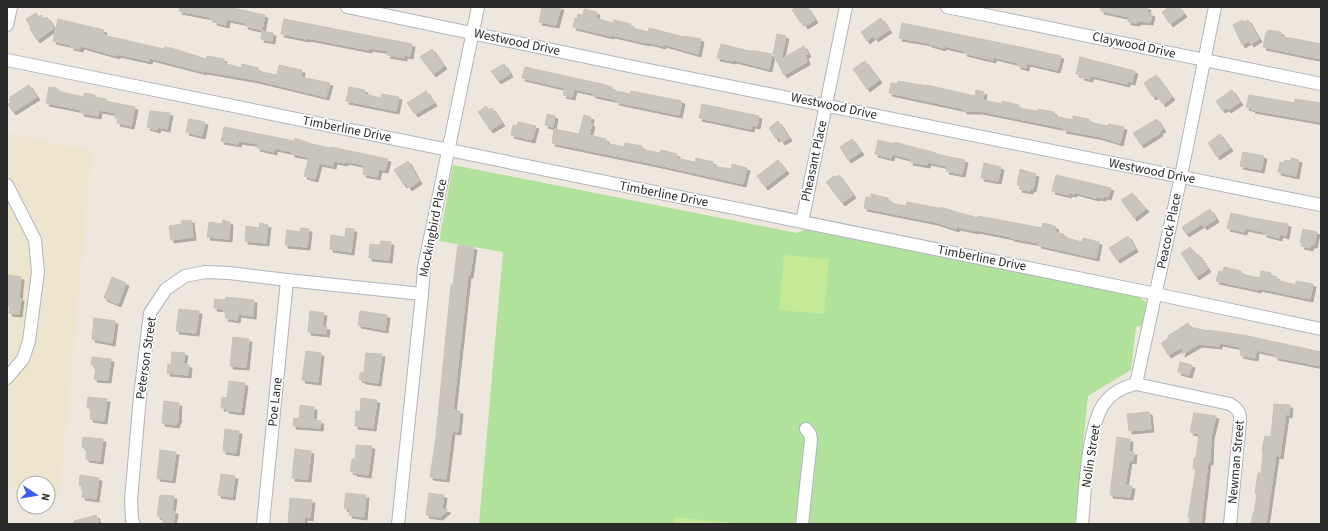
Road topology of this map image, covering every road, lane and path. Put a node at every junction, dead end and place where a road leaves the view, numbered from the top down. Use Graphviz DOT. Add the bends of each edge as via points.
graph roads {
  1 [pos="11,7"];
  2 [pos="347,7"];
  3 [pos="478,7"];
  4 [pos="846,7"];
  5 [pos="947,7"];
  6 [pos="1215,7"];
  7 [pos="7,25"];
  8 [pos="473,32"];
  9 [pos="7,60"];
  10 [pos="1205,60"];
  11 [pos="1321,84"];
  12 [pos="827,104"];
  13 [pos="448,150"];
  14 [pos="1181,176"];
  15 [pos="7,185"];
  16 [pos="1321,205"];
  17 [pos="802,222"];
  18 [pos="287,280"];
  19 [pos="422,294"];
  20 [pos="1156,294"];
  21 [pos="1321,329"];
  22 [pos="7,378"];
  23 [pos="1136,384"];
  24 [pos="806,429"];
  25 [pos="134,524"];
  26 [pos="263,524"];
  27 [pos="398,524"];
  28 [pos="802,524"];
  29 [pos="1082,524"];
  30 [pos="1230,524"];
  1 -- 7 [label="street"];
  2 -- 8 [label="street, Westwood Drive"];
  3 -- 8 [label="street, Mockingbird Place"];
  4 -- 12 [label="street, Pheasant Place"];
  5 -- 10 [label="street, Claywood Drive"];
  6 -- 10 [label="street, Peacock Place"];
  8 -- 12 [label="street, Westwood Drive"];
  8 -- 13 [label="street, Mockingbird Place"];
  9 -- 13 [label="street, Timberline Drive"];
  10 -- 11 [label="street, Claywood Drive"];
  10 -- 14 [label="street, Peacock Place"];
  12 -- 14 [label="street, Westwood Drive"];
  12 -- 17 [label="street, Pheasant Place"];
  13 -- 17 [label="street, Timberline Drive"];
  13 -- 19 [label="street, Mockingbird Place" via="424,267"];
  14 -- 16 [label="street, Westwood Drive"];
  14 -- 20 [label="street, Peacock Place"];
  15 -- 22 [label="street" via="35,240 38,272 29,341 23,359"];
  17 -- 20 [label="street, Timberline Drive"];
  18 -- 19 [label="street, Peterson Street"];
  18 -- 25 [label="street, Peterson Street" via="205,272 185,276 166,289 150,313 131,500"];
  18 -- 26 [label="street, Poe Lane"];
  19 -- 27 [label="street, Mockingbird Place"];
  20 -- 21 [label="street, Timberline Drive"];
  20 -- 23 [label="street, Peacock Place"];
  23 -- 29 [label="street, Nolin Street" via="1111,396 1103,406 1096,423 1090,448"];
  23 -- 30 [label="street, Newman Street" via="1230,404 1237,408 1240,422"];
  24 -- 28 [label="street" via="811,440"];
}
